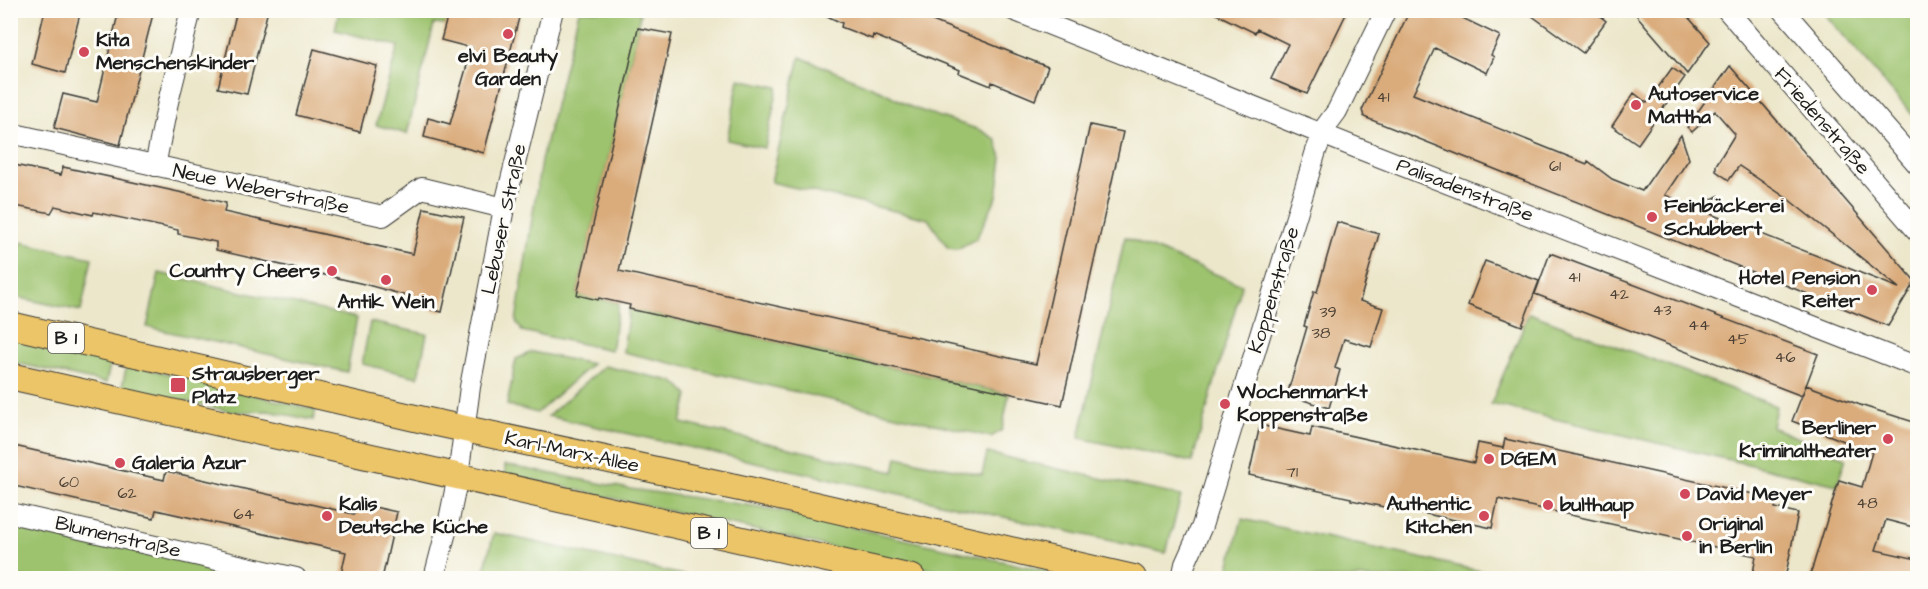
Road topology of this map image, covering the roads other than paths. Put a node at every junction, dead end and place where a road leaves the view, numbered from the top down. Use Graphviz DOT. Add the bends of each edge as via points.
graph roads {
  1 [pos="191,10"];
  2 [pos="553,10"];
  3 [pos="1013,10"];
  4 [pos="1386,10"];
  5 [pos="1726,10"];
  6 [pos="1783,10"];
  7 [pos="10,133"];
  8 [pos="1323,134"];
  9 [pos="1917,165"];
  10 [pos="155,166"];
  11 [pos="504,208"];
  12 [pos="1917,232"];
  13 [pos="10,325"];
  14 [pos="1917,367"];
  15 [pos="10,376"];
  16 [pos="464,429"];
  17 [pos="458,476"];
  18 [pos="10,513"];
  19 [pos="296,579"];
  20 [pos="434,579"];
  21 [pos="912,579"];
  22 [pos="1133,579"];
  23 [pos="1182,579"];
  1 -- 10 [label="street"];
  2 -- 11 [label="street, Lebuser Straße"];
  3 -- 8 [label="street, Palisadenstraße"];
  4 -- 8 [label="street, Koppenstraße"];
  5 -- 12 [label="street, Friedenstraße"];
  6 -- 9 [label="street"];
  7 -- 10 [label="street, Neue Weberstraße"];
  8 -- 14 [label="street, Palisadenstraße"];
  8 -- 23 [label="street, Koppenstraße" via="1202,526"];
  10 -- 11 [label="street, Neue Weberstraße" via="383,216 422,188"];
  11 -- 16 [label="street, Lebuser Straße"];
  13 -- 16 [label="main road, Karl-Marx-Allee / B 1"];
  15 -- 17 [label="main road, B 1"];
  16 -- 17 [label="street, Lebuser Straße"];
  16 -- 22 [label="main road, Karl-Marx-Allee / B 1"];
  17 -- 20 [label="street, Lebuser Straße"];
  17 -- 21 [label="main road, B 1"];
  18 -- 19 [label="street, Blumenstraße"];
}
